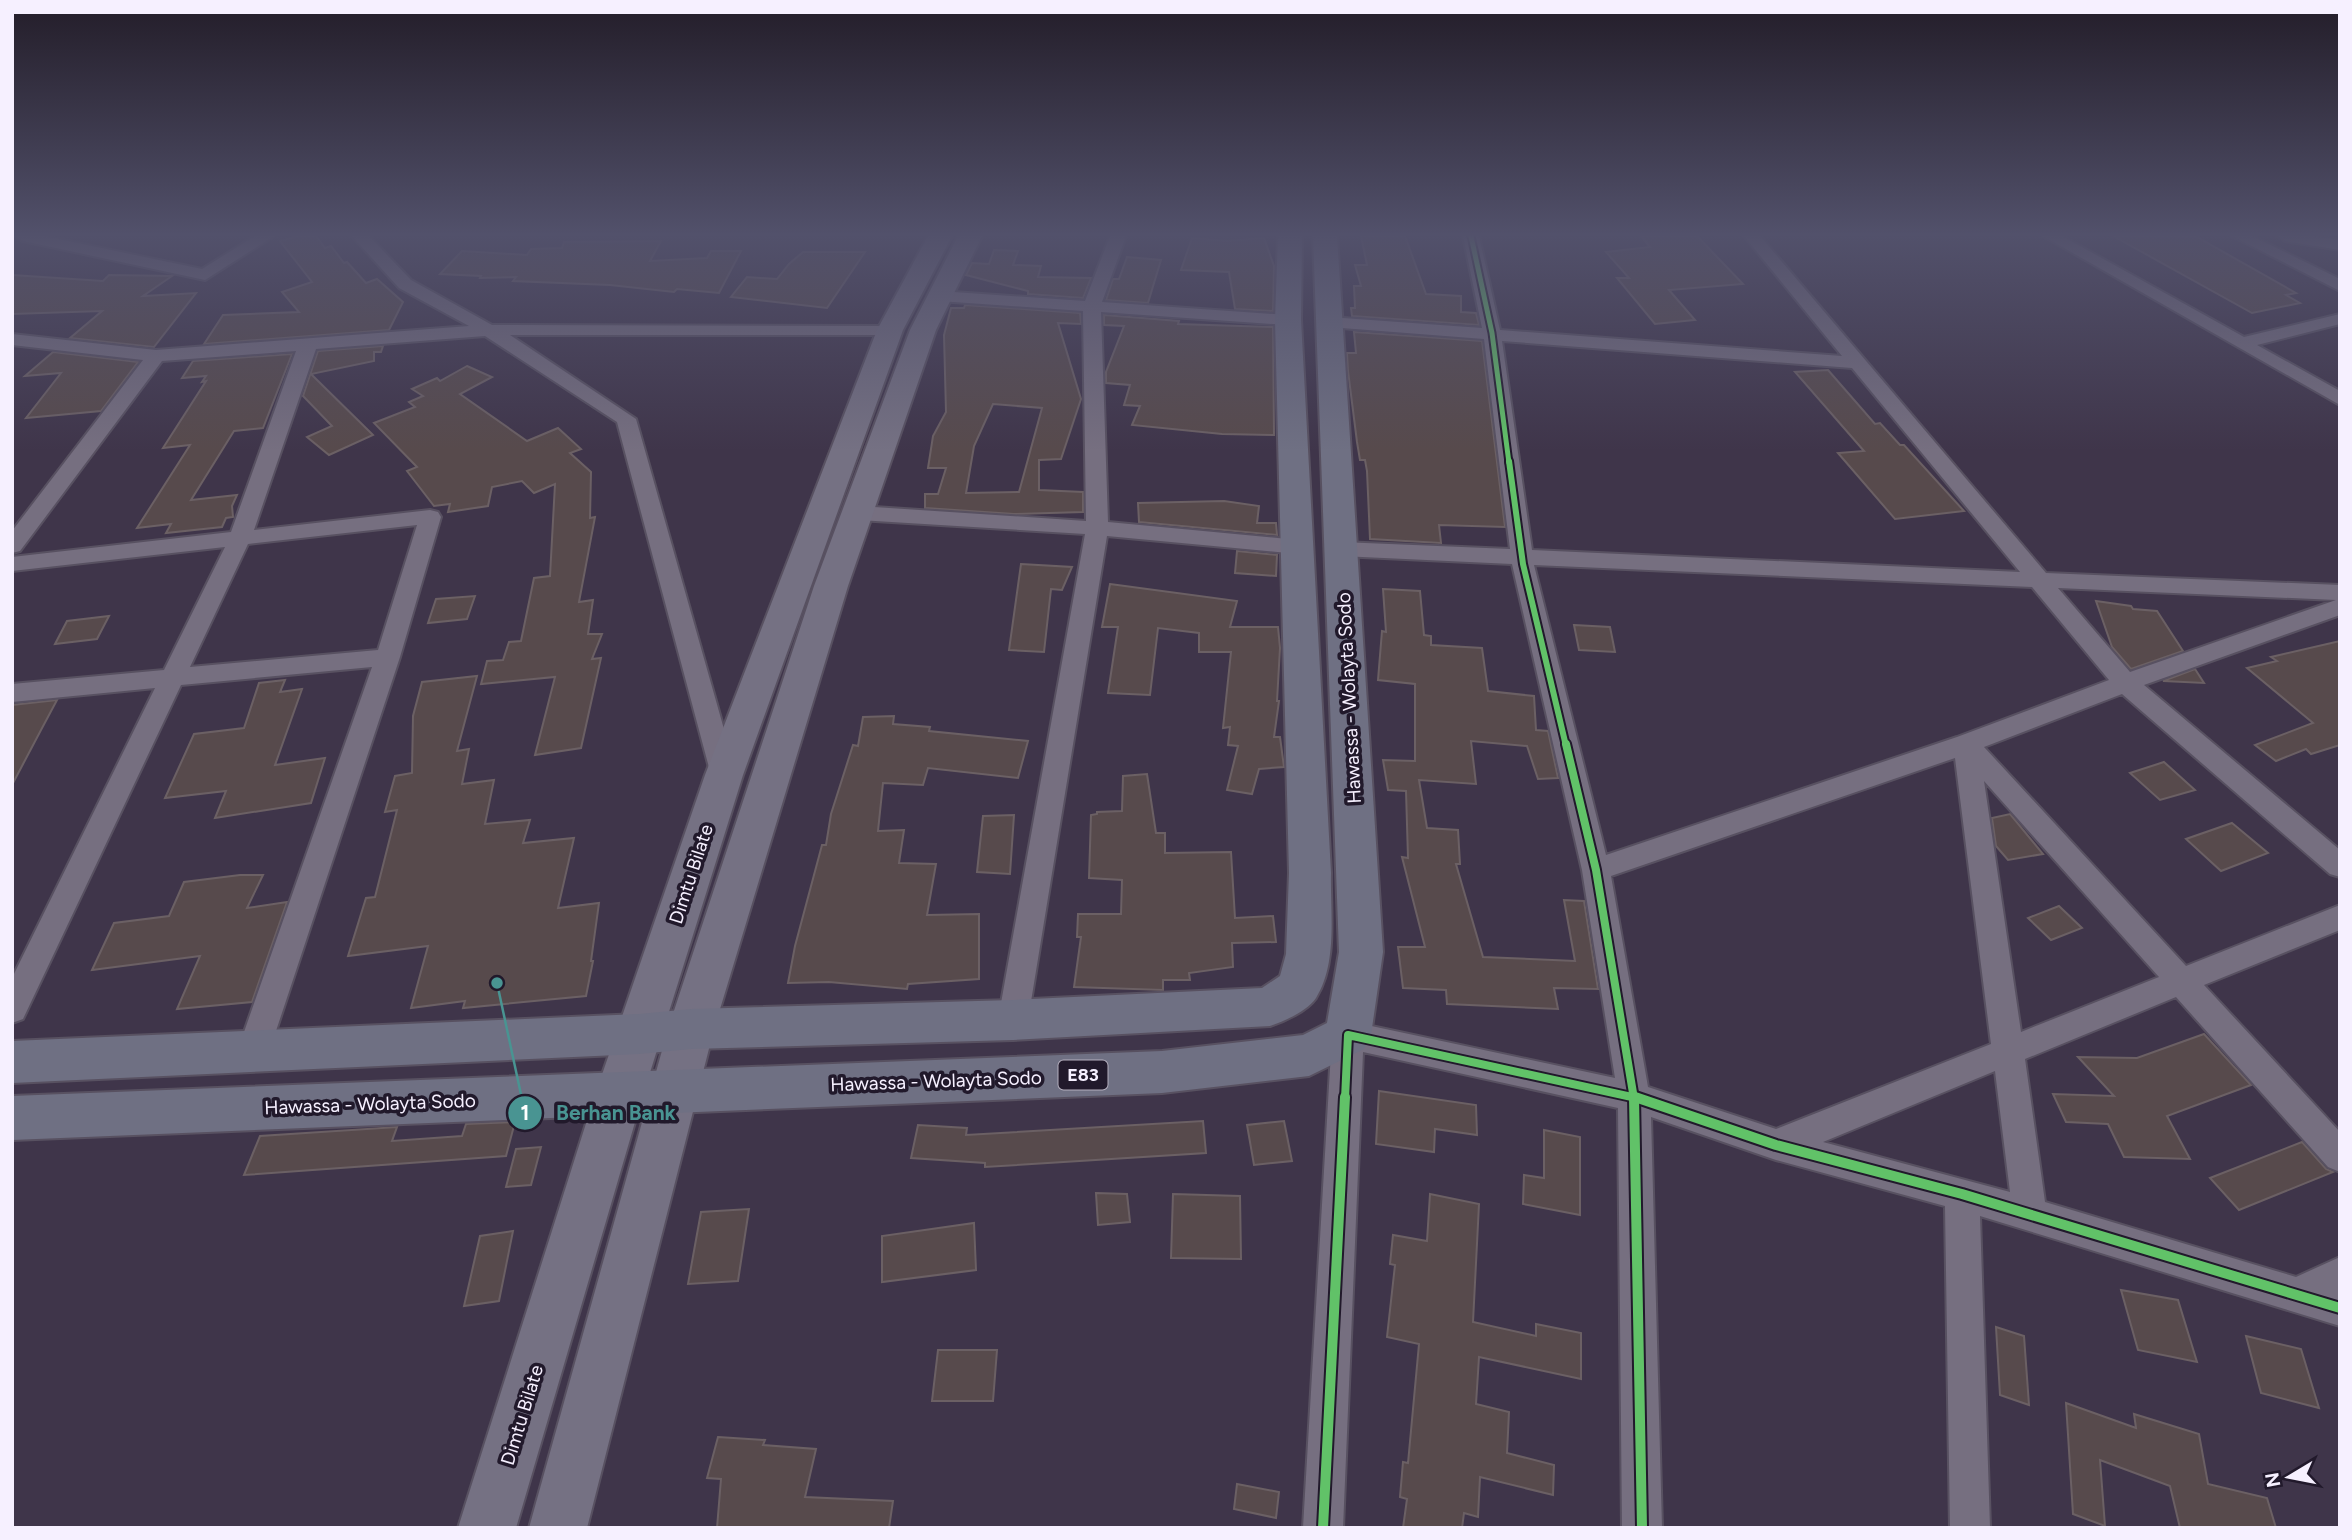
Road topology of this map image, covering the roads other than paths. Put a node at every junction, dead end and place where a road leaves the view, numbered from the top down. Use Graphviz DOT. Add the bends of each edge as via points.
graph roads {
  1 [pos="449,308"];
  2 [pos="902,308"];
  3 [pos="933,308"];
  4 [pos="1092,308"];
  5 [pos="1129,308"];
  6 [pos="1288,308"];
  7 [pos="1328,308"];
  8 [pos="1487,308"];
  9 [pos="1812,308"];
  10 [pos="2178,308"];
  11 [pos="2340,319"];
  12 [pos="1288,320"];
  13 [pos="1329,322"];
  14 [pos="489,330"];
  15 [pos="890,330"];
  16 [pos="1492,333"];
  17 [pos="12,339"];
  18 [pos="308,344"];
  19 [pos="2242,344"];
  20 [pos="156,356"];
  21 [pos="1858,363"];
  22 [pos="2340,399"];
  23 [pos="859,513"];
  24 [pos="1097,528"];
  25 [pos="240,538"];
  26 [pos="12,545"];
  27 [pos="1298,547"];
  28 [pos="1341,549"];
  29 [pos="1522,556"];
  30 [pos="12,564"];
  31 [pos="2038,579"];
  32 [pos="2340,593"];
  33 [pos="2340,607"];
  34 [pos="388,657"];
  35 [pos="173,678"];
  36 [pos="2125,683"];
  37 [pos="12,693"];
  38 [pos="1966,744"];
  39 [pos="724,775"];
  40 [pos="2340,866"];
  41 [pos="1596,870"];
  42 [pos="2340,917"];
  43 [pos="2181,981"];
  44 [pos="1299,987"];
  45 [pos="12,1010"];
  46 [pos="1013,1020"];
  47 [pos="691,1029"];
  48 [pos="639,1034"];
  49 [pos="1348,1035"];
  50 [pos="2008,1051"];
  51 [pos="253,1052"];
  52 [pos="12,1062"];
  53 [pos="674,1093"];
  54 [pos="619,1095"];
  55 [pos="1634,1097"];
  56 [pos="12,1118"];
  57 [pos="1776,1144"];
  58 [pos="2340,1156"];
  59 [pos="1962,1194"];
  60 [pos="2031,1214"];
  61 [pos="2340,1275"];
  62 [pos="2297,1294"];
  63 [pos="2340,1308"];
  64 [pos="487,1528"];
  65 [pos="558,1528"];
  66 [pos="1323,1528"];
  67 [pos="1642,1528"];
  68 [pos="1970,1528"];
  1 -- 14 [label="street"];
  2 -- 15 [label="main road, Dimtu Bilate"];
  3 -- 23 [label="main road"];
  4 -- 24 [label="street"];
  5 -- 12 [label="street"];
  6 -- 12 [label="main road"];
  7 -- 13 [label="main road, Hawassa - Wolayta Sodo"];
  8 -- 16 [label="street"];
  9 -- 21 [label="street"];
  10 -- 19 [label="street"];
  11 -- 19 [label="street"];
  12 -- 13 [label="main road"];
  12 -- 27 [label="main road"];
  13 -- 16 [label="street"];
  13 -- 28 [label="main road, Hawassa - Wolayta Sodo"];
  14 -- 15 [label="street"];
  14 -- 18 [label="street"];
  14 -- 39 [label="street" via="626,419"];
  15 -- 39 [label="main road, Dimtu Bilate"];
  16 -- 21 [label="street"];
  16 -- 29 [label="street"];
  17 -- 20 [label="street"];
  18 -- 20 [label="street"];
  18 -- 25 [label="street"];
  19 -- 22 [label="street"];
  20 -- 26 [label="street"];
  21 -- 31 [label="street"];
  23 -- 24 [label="street"];
  23 -- 47 [label="main road" via="831,586"];
  24 -- 27 [label="street"];
  24 -- 46 [label="street"];
  25 -- 30 [label="street"];
  25 -- 34 [label="street" via="430,517"];
  25 -- 35 [label="street"];
  27 -- 28 [label="main road"];
  27 -- 44 [label="main road" via="1310,873 1308,954"];
  28 -- 29 [label="street"];
  28 -- 49 [label="main road, Hawassa - Wolayta Sodo" via="1361,952"];
  29 -- 31 [label="street"];
  29 -- 41 [label="street"];
  31 -- 32 [label="street"];
  31 -- 36 [label="street"];
  33 -- 36 [label="street"];
  34 -- 35 [label="street"];
  34 -- 51 [label="street"];
  35 -- 37 [label="street"];
  35 -- 45 [label="street"];
  36 -- 38 [label="street"];
  36 -- 40 [label="street"];
  38 -- 41 [label="street"];
  38 -- 43 [label="street"];
  38 -- 50 [label="street"];
  39 -- 48 [label="main road, Dimtu Bilate"];
  41 -- 55 [label="street"];
  42 -- 43 [label="street"];
  43 -- 50 [label="street"];
  43 -- 58 [label="street"];
  44 -- 46 [label="main road" via="1270,1007"];
  44 -- 49 [label="main road"];
  46 -- 47 [label="main road"];
  47 -- 48 [label="main road"];
  47 -- 53 [label="main road"];
  48 -- 51 [label="main road"];
  48 -- 54 [label="main road, Dimtu Bilate"];
  49 -- 53 [label="main road, Hawassa - Wolayta Sodo / E83" via="1310,1055 1162,1072"];
  49 -- 55 [label="street"];
  49 -- 66 [label="street"];
  50 -- 57 [label="street"];
  50 -- 60 [label="street"];
  51 -- 52 [label="main road"];
  53 -- 54 [label="main road, Hawassa - Wolayta Sodo / E83"];
  53 -- 65 [label="main road"];
  54 -- 56 [label="main road, Hawassa - Wolayta Sodo / E83"];
  54 -- 64 [label="main road, Dimtu Bilate"];
  55 -- 57 [label="street"];
  55 -- 67 [label="street"];
  57 -- 59 [label="street"];
  59 -- 60 [label="street"];
  59 -- 68 [label="street"];
  60 -- 62 [label="street"];
  61 -- 62 [label="street"];
  62 -- 63 [label="street"];
}
